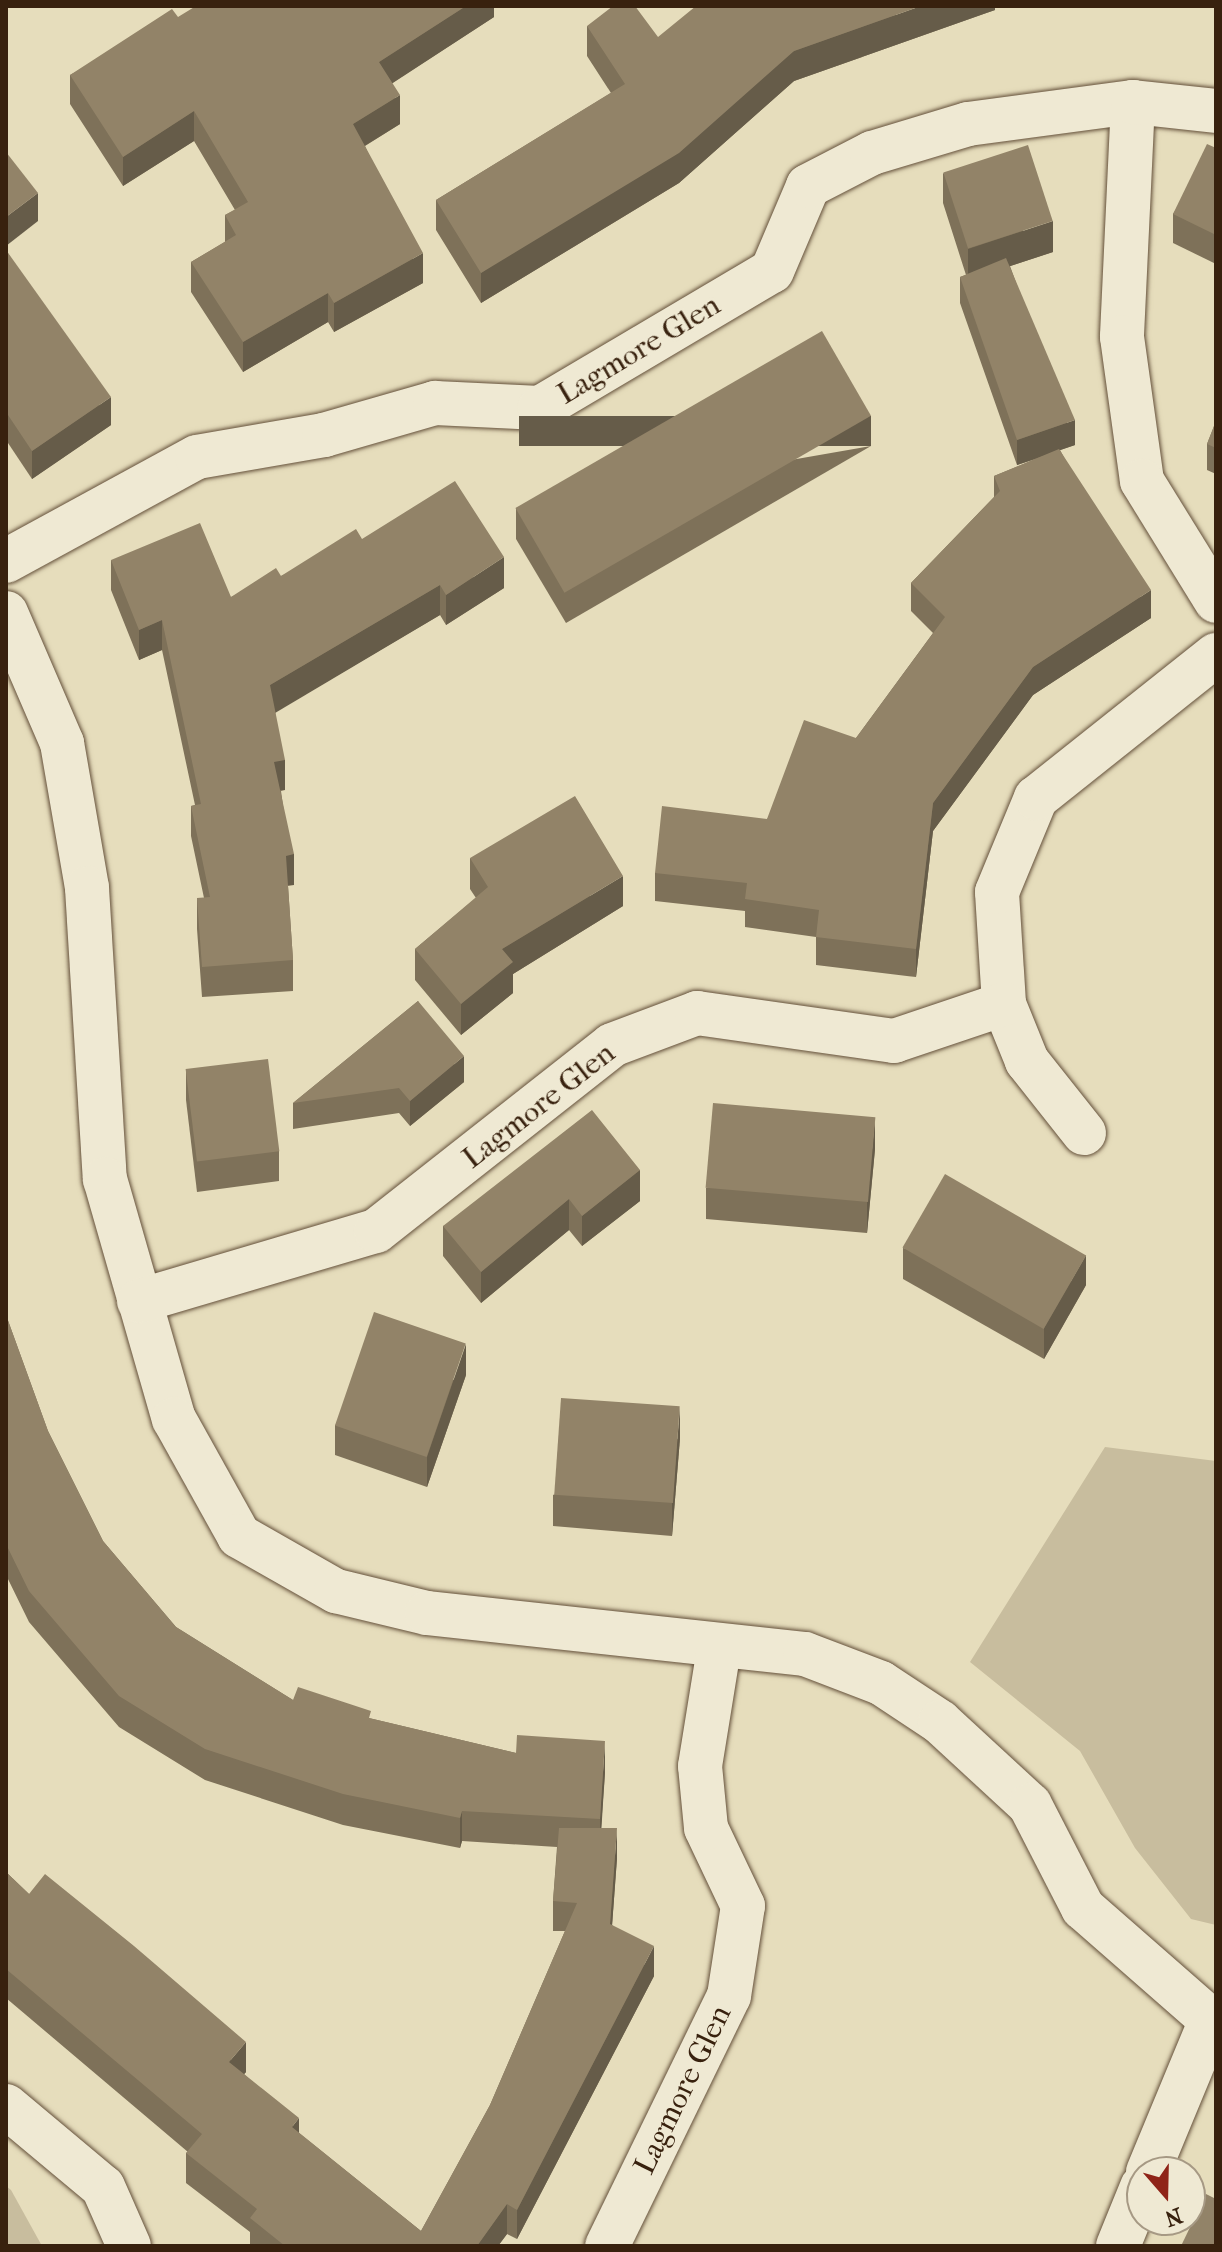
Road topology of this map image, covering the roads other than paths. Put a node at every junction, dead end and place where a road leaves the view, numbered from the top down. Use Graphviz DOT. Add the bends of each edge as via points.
graph roads {
  1 [pos="1133,102"];
  2 [pos="1216,111"];
  3 [pos="6,561"];
  4 [pos="1216,601"];
  5 [pos="6,613"];
  6 [pos="1216,655"];
  7 [pos="1004,1004"];
  8 [pos="1084,1133"];
  9 [pos="139,1301"];
  10 [pos="719,1649"];
  11 [pos="1213,2020"];
  12 [pos="6,2106"];
  13 [pos="1155,2156"];
  14 [pos="1126,2226"];
  15 [pos="129,2246"];
  16 [pos="607,2246"];
  17 [pos="1118,2246"];
  1 -- 2 [label="street, Lagmore Glen"];
  1 -- 3 [label="street, Lagmore Glen" via="968,124 872,153 808,186 772,271 540,408 435,403 324,435 197,457"];
  1 -- 4 [label="street" via="1122,337 1142,481"];
  5 -- 9 [label="street" via="62,743 87,888 105,1179"];
  6 -- 7 [label="street" via="1036,798 997,892"];
  7 -- 8 [label="street" via="1027,1061"];
  7 -- 9 [label="street, Lagmore Glen" via="894,1041 697,1013 612,1045 376,1231"];
  9 -- 10 [label="street" via="174,1419 239,1536 336,1591 427,1613"];
  10 -- 11 [label="street" via="805,1654 881,1683 940,1722 1030,1805 1083,1908"];
  10 -- 16 [label="street, Lagmore Glen" via="700,1766 706,1828 743,1906 729,1996"];
  11 -- 13 [label="street"];
  12 -- 15 [label="street" via="103,2187"];
  14 -- 17 [label="street"];
}
